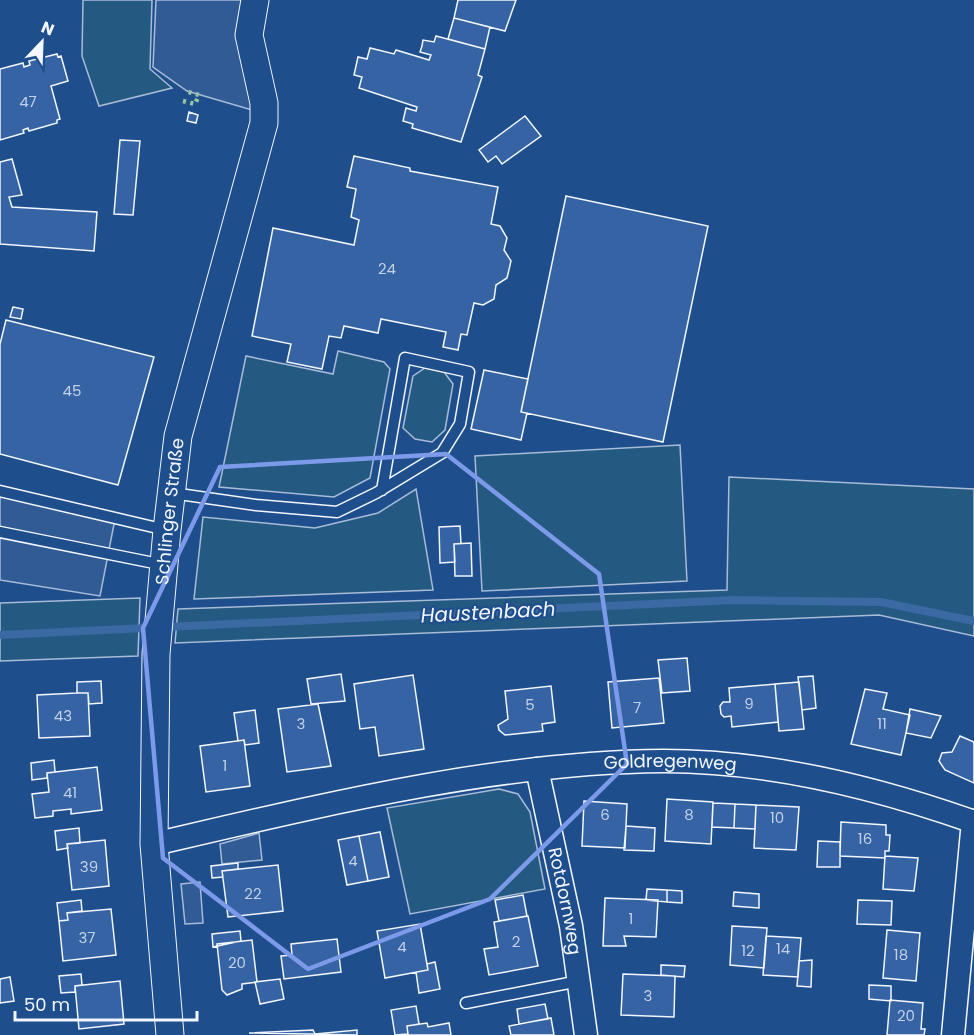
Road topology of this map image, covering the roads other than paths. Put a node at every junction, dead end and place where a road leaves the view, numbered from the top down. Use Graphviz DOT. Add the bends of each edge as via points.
graph roads {
  1 [pos="255,0"];
  2 [pos="0,490"];
  3 [pos="382,490"];
  4 [pos="171,493"];
  5 [pos="167,530"];
  6 [pos="0,532"];
  7 [pos="162,577"];
  8 [pos="537,769"];
  9 [pos="973,822"];
  10 [pos="154,844"];
  11 [pos="579,981"];
  12 [pos="466,1003"];
  13 [pos="170,1035"];
  14 [pos="586,1035"];
  15 [pos="953,1035"];
  1 -- 4 [label="street, Schlinger Straße" via="249,35 264,103 264,123 184,411"];
  2 -- 5 [label="lane"];
  3 -- 3 [label="lane" via="442,453 460,424 469,372 405,358"];
  3 -- 4 [label="lane" via="338,512"];
  4 -- 5 [label="street, Schlinger Straße"];
  5 -- 7 [label="street, Schlinger Straße"];
  6 -- 7 [label="lane"];
  7 -- 10 [label="street, Schlinger Straße" via="156,654"];
  8 -- 9 [label="street, Goldregenweg" via="664,761 774,770 878,790"];
  8 -- 10 [label="street, Goldregenweg" via="344,800"];
  8 -- 11 [label="street, Rotdornweg"];
  9 -- 15 [label="street, Goldregenweg"];
  10 -- 13 [label="street, Schlinger Straße"];
  11 -- 12 [label="lane"];
  11 -- 14 [label="street, Rotdornweg"];
}
